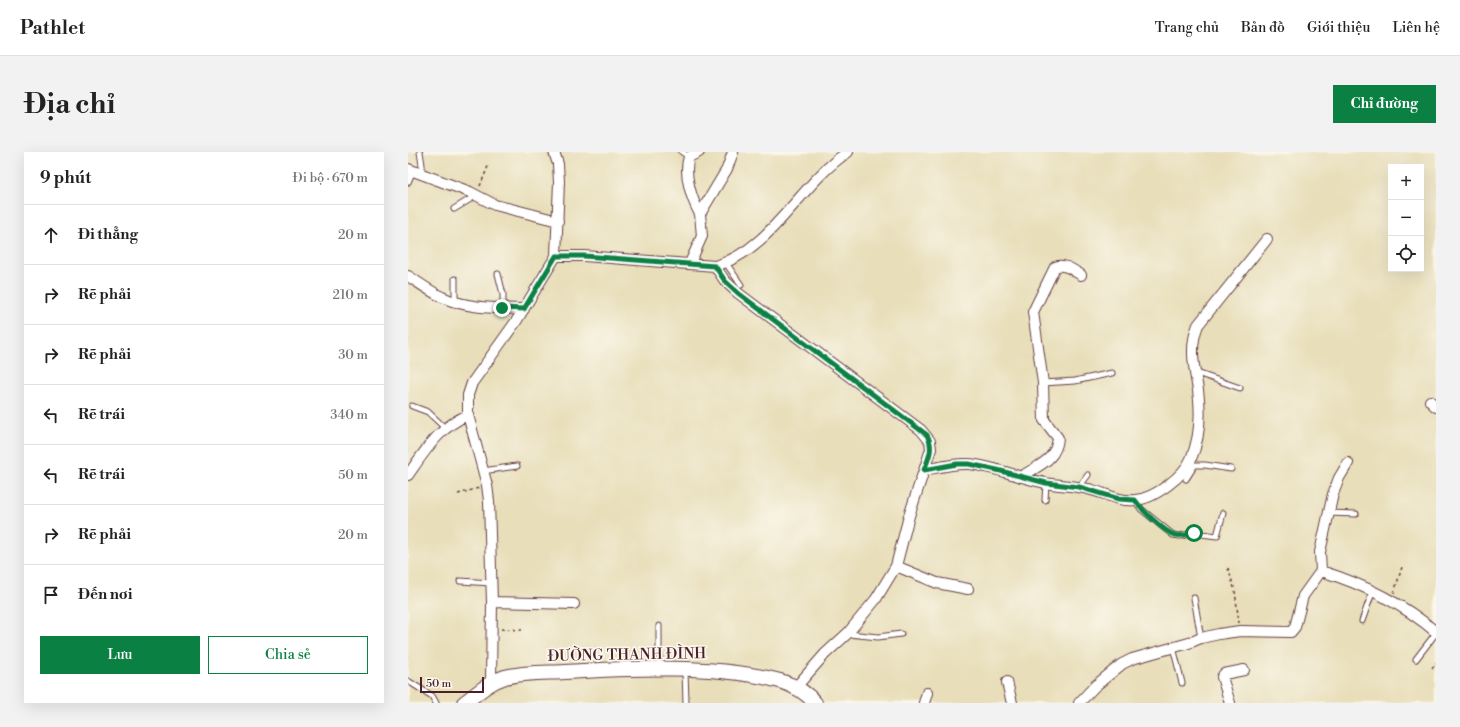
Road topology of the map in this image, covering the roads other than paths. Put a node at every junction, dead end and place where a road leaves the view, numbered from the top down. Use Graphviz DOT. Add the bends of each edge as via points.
graph roads {
  1 [pos="420,152"];
  2 [pos="554,152"];
  3 [pos="699,152"];
  4 [pos="733,152"];
  5 [pos="848,152"];
  6 [pos="686,155"];
  7 [pos="414,172"];
  8 [pos="408,182"];
  9 [pos="477,196"];
  10 [pos="454,209"];
  11 [pos="700,214"];
  12 [pos="558,222"];
  13 [pos="1267,239"];
  14 [pos="556,256"];
  15 [pos="690,263"];
  16 [pos="726,263"];
  17 [pos="715,266"];
  18 [pos="498,274"];
  19 [pos="1081,275"];
  20 [pos="408,276"];
  21 [pos="455,279"];
  22 [pos="741,285"];
  23 [pos="455,302"];
  24 [pos="502,308"];
  25 [pos="524,309"];
  26 [pos="1194,372"];
  27 [pos="1112,373"];
  28 [pos="1043,383"];
  29 [pos="1240,388"];
  30 [pos="412,406"];
  31 [pos="468,415"];
  32 [pos="445,428"];
  33 [pos="1348,463"];
  34 [pos="1192,465"];
  35 [pos="517,466"];
  36 [pos="1231,469"];
  37 [pos="924,470"];
  38 [pos="483,471"];
  39 [pos="408,475"];
  40 [pos="1088,475"];
  41 [pos="1021,477"];
  42 [pos="1186,478"];
  43 [pos="1046,483"];
  44 [pos="1079,487"];
  45 [pos="1045,500"];
  46 [pos="1135,500"];
  47 [pos="1223,513"];
  48 [pos="1329,513"];
  49 [pos="1356,514"];
  50 [pos="896,566"];
  51 [pos="1321,571"];
  52 [pos="460,581"];
  53 [pos="491,583"];
  54 [pos="968,589"];
  55 [pos="1373,590"];
  56 [pos="1194,598"];
  57 [pos="492,602"];
  58 [pos="574,604"];
  59 [pos="1362,620"];
  60 [pos="658,626"];
  61 [pos="1436,632"];
  62 [pos="848,634"];
  63 [pos="901,634"];
  64 [pos="1201,638"];
  65 [pos="1173,647"];
  66 [pos="1416,659"];
  67 [pos="659,669"];
  68 [pos="685,670"];
  69 [pos="1244,670"];
  70 [pos="408,681"];
  71 [pos="491,682"];
  72 [pos="1007,682"];
  73 [pos="1182,683"];
  74 [pos="796,687"];
  75 [pos="436,703"];
  76 [pos="464,703"];
  77 [pos="686,703"];
  78 [pos="815,703"];
  79 [pos="1012,703"];
  80 [pos="1079,703"];
  81 [pos="1230,703"];
  1 -- 7 [label="lane" via="422,165"];
  2 -- 12 [label="street" via="558,170"];
  3 -- 6 [label="street"];
  4 -- 11 [label="street" via="727,169"];
  5 -- 16 [label="street" via="825,170 758,242"];
  6 -- 11 [label="street" via="695,206"];
  7 -- 8 [label="lane"];
  7 -- 9 [label="street"];
  9 -- 10 [label="lane"];
  9 -- 12 [label="street" via="495,205"];
  11 -- 15 [label="street" via="702,236"];
  12 -- 14 [label="street"];
  13 -- 26 [label="street" via="1198,325 1193,345"];
  14 -- 15 [label="street"];
  14 -- 25 [label="street"];
  15 -- 17 [label="street"];
  16 -- 17 [label="street"];
  16 -- 22 [label="lane"];
  17 -- 37 [label="street" via="725,281 738,293 927,435 931,449"];
  18 -- 24 [label="lane"];
  19 -- 28 [label="street" via="1071,268 1060,265 1055,267 1033,312"];
  20 -- 23 [label="street"];
  21 -- 23 [label="lane"];
  23 -- 24 [label="street" via="482,308"];
  24 -- 25 [label="street"];
  25 -- 31 [label="street" via="472,383 468,394"];
  26 -- 29 [label="lane"];
  26 -- 34 [label="street" via="1198,390 1199,419"];
  27 -- 28 [label="lane" via="1075,381"];
  28 -- 41 [label="street" via="1044,420 1057,435 1057,449 1050,458"];
  30 -- 32 [label="lane" via="428,412"];
  31 -- 32 [label="street"];
  31 -- 38 [label="street"];
  32 -- 39 [label="street"];
  33 -- 48 [label="street" via="1339,478"];
  34 -- 36 [label="lane"];
  34 -- 42 [label="lane"];
  34 -- 46 [label="street" via="1168,485"];
  35 -- 38 [label="lane"];
  37 -- 41 [label="street" via="969,464"];
  37 -- 50 [label="street"];
  38 -- 53 [label="street" via="489,501"];
  40 -- 44 [label="lane"];
  41 -- 43 [label="street"];
  43 -- 44 [label="street"];
  43 -- 45 [label="lane"];
  44 -- 46 [label="street" via="1119,499"];
  46 -- 47 [label="lane" via="1173,535 1194,533 1217,536"];
  48 -- 49 [label="lane"];
  48 -- 51 [label="street" via="1320,552"];
  50 -- 54 [label="street" via="937,583"];
  50 -- 62 [label="street" via="876,599"];
  51 -- 55 [label="street"];
  51 -- 64 [label="street" via="1303,596 1295,627 1291,632 1240,631"];
  52 -- 53 [label="lane"];
  53 -- 57 [label="street"];
  55 -- 59 [label="lane"];
  55 -- 61 [label="street" via="1417,616"];
  56 -- 64 [label="lane"];
  57 -- 58 [label="street"];
  57 -- 71 [label="street"];
  60 -- 67 [label="lane"];
  61 -- 66 [label="lane"];
  62 -- 63 [label="lane" via="878,637"];
  62 -- 74 [label="street" via="825,654"];
  64 -- 65 [label="street"];
  65 -- 73 [label="lane"];
  65 -- 80 [label="street" via="1122,664"];
  67 -- 68 [label="street, ĐƯỜNG THANH ĐÌNH"];
  67 -- 71 [label="street, ĐƯỜNG THANH ĐÌNH" via="520,675"];
  68 -- 74 [label="street, ĐƯỜNG THANH ĐÌNH" via="765,678"];
  68 -- 77 [label="lane"];
  69 -- 81 [label="street" via="1229,672 1222,677"];
  70 -- 75 [label="lane" via="432,696"];
  71 -- 76 [label="street, ĐƯỜNG THANH ĐÌNH"];
  72 -- 79 [label="street"];
  74 -- 78 [label="street, ĐƯỜNG THANH ĐÌNH"];
}
